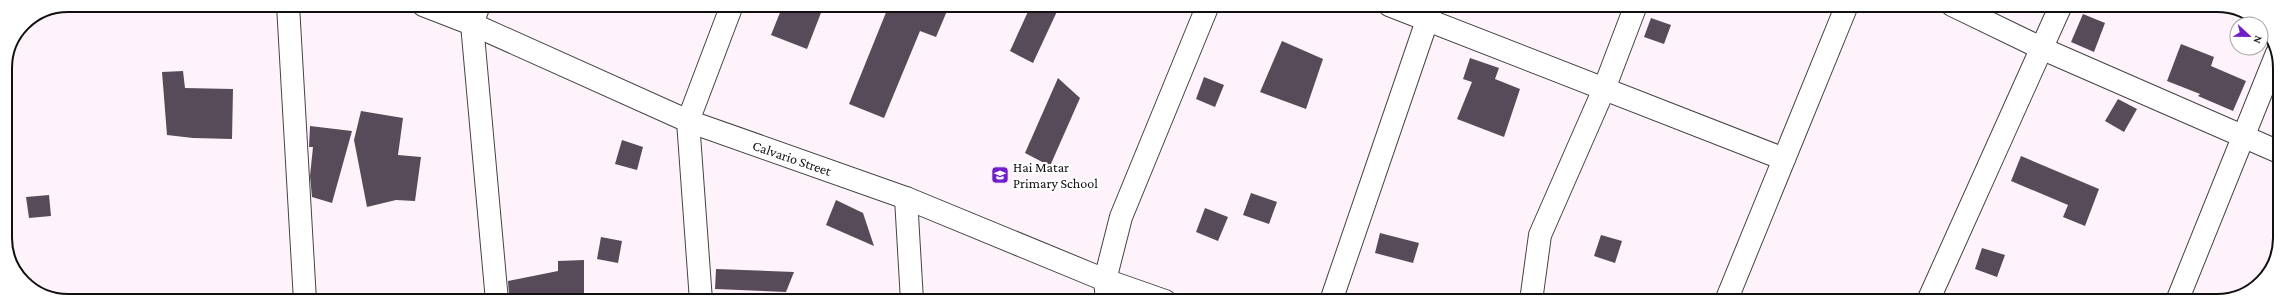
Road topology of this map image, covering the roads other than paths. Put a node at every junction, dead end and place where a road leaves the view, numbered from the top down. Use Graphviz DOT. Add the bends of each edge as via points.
graph roads {
  1 [pos="288,12"];
  2 [pos="464,12"];
  3 [pos="729,12"];
  4 [pos="1205,12"];
  5 [pos="1430,12"];
  6 [pos="1633,12"];
  7 [pos="1844,12"];
  8 [pos="1965,12"];
  9 [pos="2058,12"];
  10 [pos="476,14"];
  11 [pos="2043,49"];
  12 [pos="2273,64"];
  13 [pos="1604,89"];
  14 [pos="688,122"];
  15 [pos="2243,135"];
  16 [pos="2273,149"];
  17 [pos="1784,159"];
  18 [pos="906,198"];
  19 [pos="1106,290"];
  20 [pos="305,294"];
  21 [pos="496,294"];
  22 [pos="700,294"];
  23 [pos="912,294"];
  24 [pos="1127,294"];
  25 [pos="1333,294"];
  26 [pos="1532,294"];
  27 [pos="1729,294"];
  28 [pos="1931,294"];
  29 [pos="2180,294"];
  1 -- 20 [label="street"];
  2 -- 10 [label="street, Calvario Street"];
  3 -- 14 [label="street"];
  4 -- 19 [label="street" via="1121,217"];
  5 -- 13 [label="street"];
  5 -- 25 [label="street"];
  6 -- 13 [label="street"];
  7 -- 17 [label="street"];
  8 -- 11 [label="street"];
  9 -- 11 [label="street"];
  10 -- 14 [label="street, Calvario Street"];
  10 -- 21 [label="street"];
  11 -- 15 [label="street"];
  11 -- 28 [label="street"];
  12 -- 15 [label="street"];
  13 -- 17 [label="street"];
  13 -- 26 [label="street" via="1540,235"];
  14 -- 18 [label="street, Calvario Street"];
  14 -- 22 [label="street"];
  15 -- 16 [label="street"];
  15 -- 29 [label="street"];
  17 -- 27 [label="street"];
  18 -- 19 [label="street, Calvario Street"];
  18 -- 23 [label="street"];
  19 -- 24 [label="street, Calvario Street"];
}
